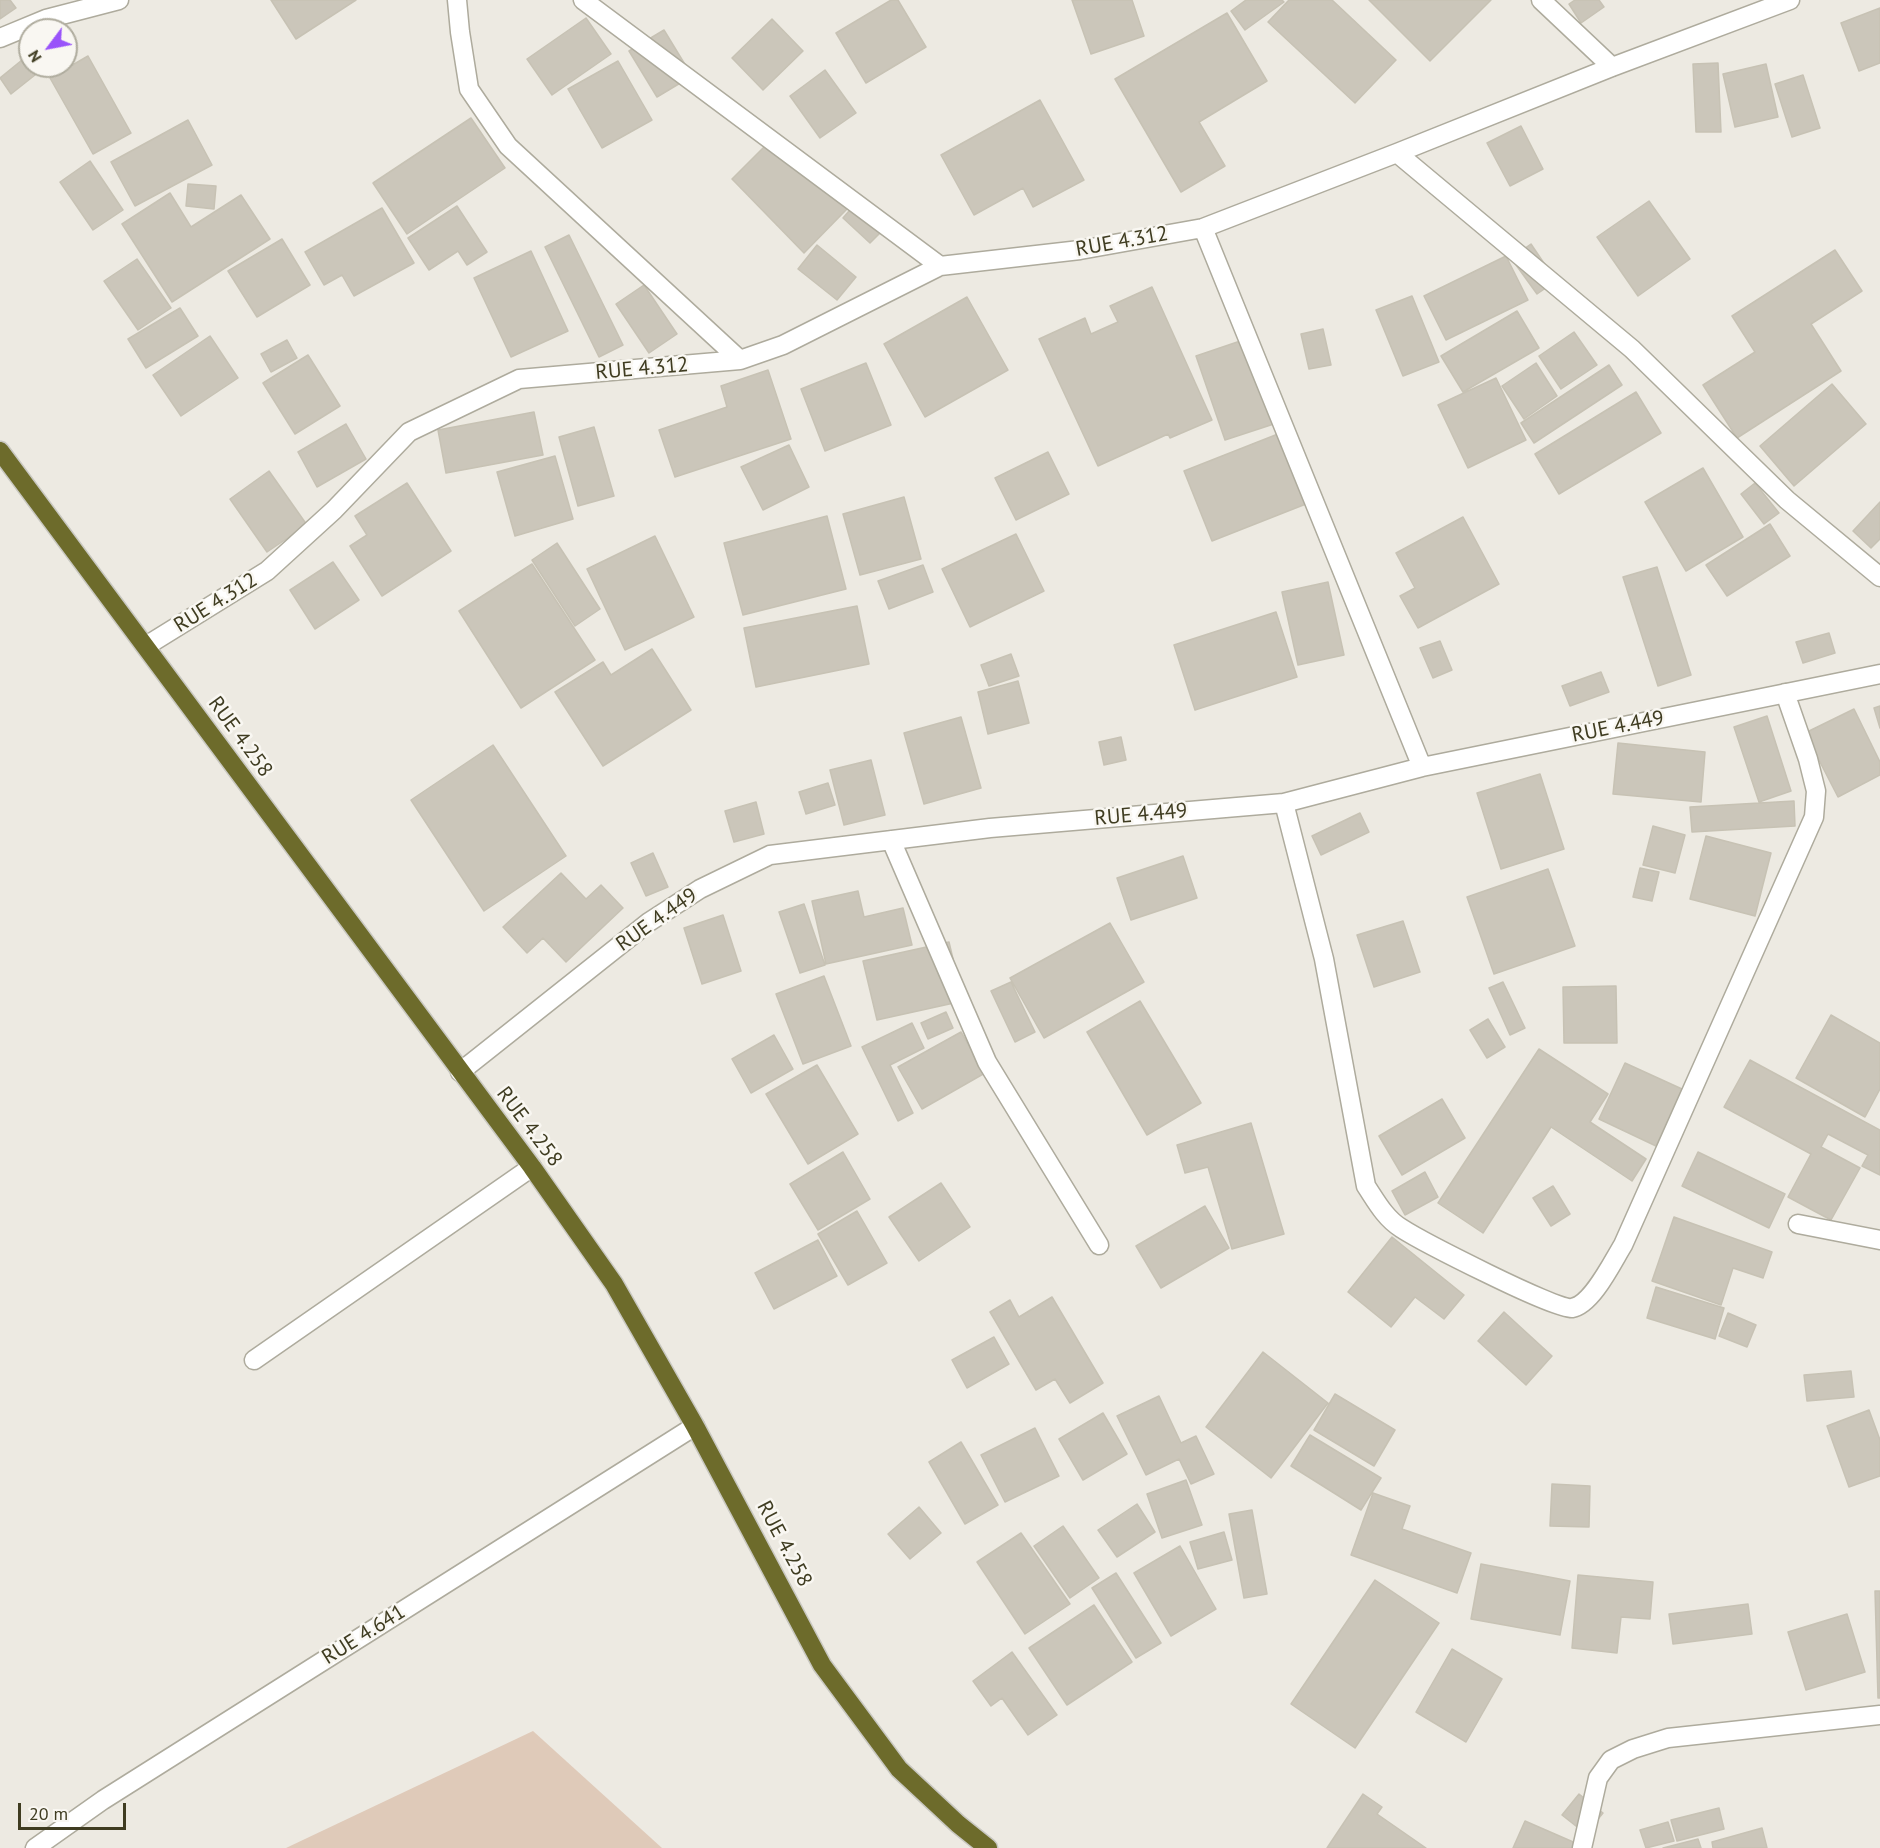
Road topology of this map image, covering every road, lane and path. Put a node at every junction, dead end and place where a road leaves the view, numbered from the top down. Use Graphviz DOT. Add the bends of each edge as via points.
graph roads {
  1 [pos="119,0"];
  2 [pos="457,0"];
  3 [pos="583,0"];
  4 [pos="1541,0"];
  5 [pos="1790,0"];
  6 [pos="1748,8"];
  7 [pos="0,38"];
  8 [pos="1612,67"];
  9 [pos="1397,153"];
  10 [pos="1203,228"];
  11 [pos="940,266"];
  12 [pos="740,360"];
  13 [pos="0,451"];
  14 [pos="1880,577"];
  15 [pos="146,646"];
  16 [pos="1880,674"];
  17 [pos="1785,693"];
  18 [pos="1422,767"];
  19 [pos="1284,803"];
  20 [pos="891,840"];
  21 [pos="460,1072"];
  22 [pos="532,1167"];
  23 [pos="1798,1224"];
  24 [pos="1880,1240"];
  25 [pos="1100,1245"];
  26 [pos="254,1360"];
  27 [pos="695,1426"];
  28 [pos="1880,1715"];
  29 [pos="35,1848"];
  30 [pos="988,1848"];
  31 [pos="1582,1848"];
  1 -- 7 [label="street" via="46,19"];
  2 -- 12 [label="street" via="469,89 508,146"];
  3 -- 11 [label="street"];
  4 -- 8 [label="street"];
  5 -- 6 [label="street, RUE 4.312"];
  6 -- 8 [label="street, RUE 4.312"];
  8 -- 9 [label="street, RUE 4.312"];
  9 -- 10 [label="street, RUE 4.312"];
  9 -- 14 [label="street" via="1632,349 1786,500"];
  10 -- 11 [label="street, RUE 4.312" via="1080,250"];
  10 -- 18 [label="street"];
  11 -- 12 [label="street, RUE 4.312" via="783,345"];
  12 -- 15 [label="street, RUE 4.312" via="519,380 409,432 334,510 267,571"];
  13 -- 15 [label="highway, RUE 4.258"];
  15 -- 21 [label="highway, RUE 4.258"];
  16 -- 17 [label="street, RUE 4.449"];
  17 -- 18 [label="street, RUE 4.449"];
  17 -- 19 [label="street" via="1816,791 1814,817 1623,1245 1593,1293 1571,1308 1558,1306 1504,1281 1400,1227 1382,1210 1366,1186 1324,959"];
  18 -- 19 [label="street, RUE 4.449"];
  19 -- 20 [label="street, RUE 4.449"];
  20 -- 21 [label="street, RUE 4.449" via="770,855 700,889 649,922"];
  20 -- 25 [label="street" via="987,1062"];
  21 -- 22 [label="highway, RUE 4.258"];
  22 -- 26 [label="street"];
  22 -- 27 [label="highway, RUE 4.258" via="614,1284"];
  23 -- 24 [label="street"];
  27 -- 29 [label="street, RUE 4.641" via="104,1800"];
  27 -- 30 [label="highway, RUE 4.258" via="822,1665 899,1769"];
  28 -- 31 [label="street" via="1668,1738 1633,1749 1611,1760 1598,1778"];
}
